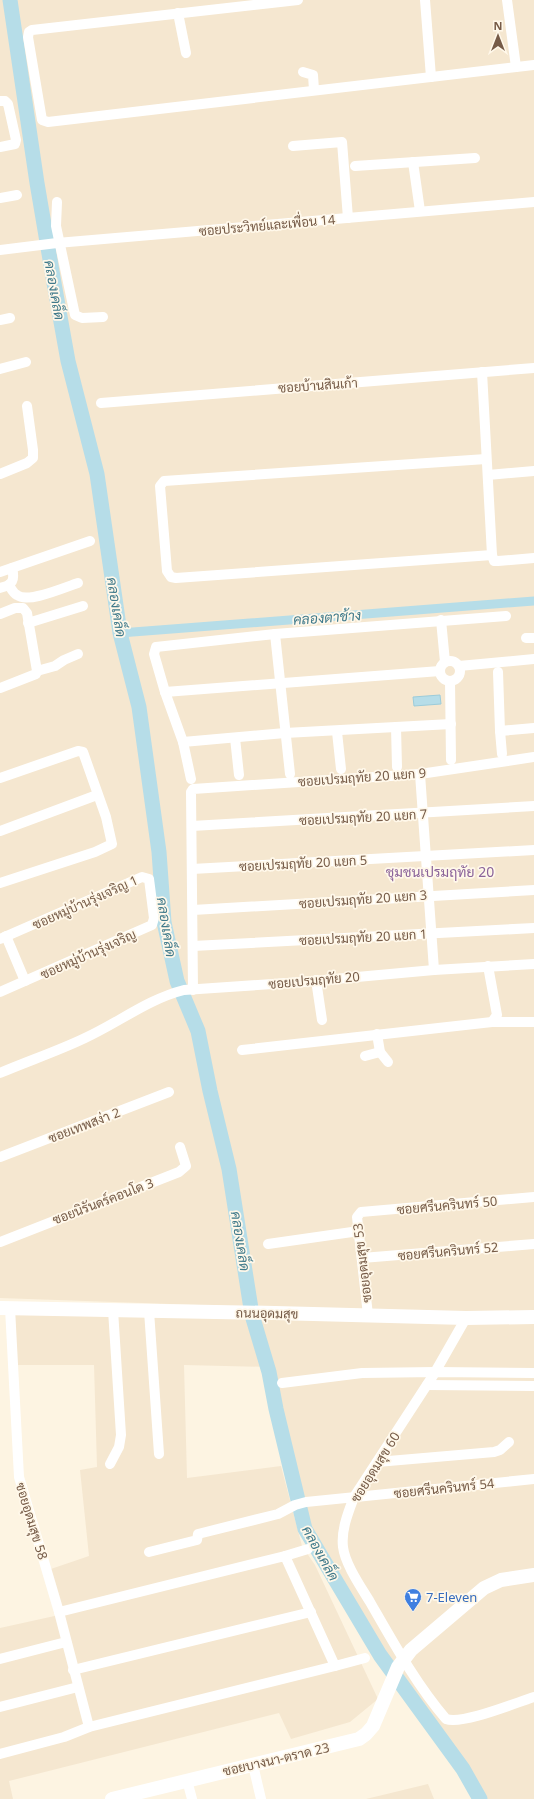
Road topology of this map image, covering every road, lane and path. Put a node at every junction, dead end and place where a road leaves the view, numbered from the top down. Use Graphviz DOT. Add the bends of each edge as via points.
graph roads {
  1 [pos="298,0"];
  2 [pos="425,0"];
  3 [pos="507,0"];
  4 [pos="178,13"];
  5 [pos="186,53"];
  6 [pos="534,65"];
  7 [pos="516,67"];
  8 [pos="303,72"];
  9 [pos="431,77"];
  10 [pos="314,90"];
  11 [pos="0,101"];
  12 [pos="293,146"];
  13 [pos="0,147"];
  14 [pos="475,158"];
  15 [pos="413,162"];
  16 [pos="355,166"];
  17 [pos="17,195"];
  18 [pos="0,198"];
  19 [pos="57,202"];
  20 [pos="534,202"];
  21 [pos="420,211"];
  22 [pos="348,218"];
  23 [pos="59,243"];
  24 [pos="0,250"];
  25 [pos="103,317"];
  26 [pos="26,362"];
  27 [pos="534,368"];
  28 [pos="0,369"];
  29 [pos="482,372"];
  30 [pos="101,402"];
  31 [pos="27,406"];
  32 [pos="486,459"];
  33 [pos="534,471"];
  34 [pos="0,474"];
  35 [pos="488,475"];
  36 [pos="90,541"];
  37 [pos="492,555"];
  38 [pos="534,558"];
  39 [pos="12,568"];
  40 [pos="0,572"];
  41 [pos="78,583"];
  42 [pos="4,586"];
  43 [pos="83,606"];
  44 [pos="0,614"];
  45 [pos="506,616"];
  46 [pos="440,620"];
  47 [pos="28,623"];
  48 [pos="275,634"];
  49 [pos="78,654"];
  50 [pos="534,659"];
  51 [pos="459,666"];
  52 [pos="442,667"];
  53 [pos="37,671"];
  54 [pos="498,672"];
  55 [pos="450,681"];
  56 [pos="280,683"];
  57 [pos="0,688"];
  58 [pos="165,692"];
  59 [pos="451,724"];
  60 [pos="396,727"];
  61 [pos="534,728"];
  62 [pos="500,731"];
  63 [pos="337,732"];
  64 [pos="285,733"];
  65 [pos="235,738"];
  66 [pos="183,742"];
  67 [pos="502,754"];
  68 [pos="534,757"];
  69 [pos="451,760"];
  70 [pos="397,767"];
  71 [pos="341,769"];
  72 [pos="290,774"];
  73 [pos="420,774"];
  74 [pos="239,775"];
  75 [pos="0,778"];
  76 [pos="191,779"];
  77 [pos="97,795"];
  78 [pos="534,806"];
  79 [pos="423,814"];
  80 [pos="192,826"];
  81 [pos="0,831"];
  82 [pos="534,850"];
  83 [pos="426,856"];
  84 [pos="192,869"];
  85 [pos="0,883"];
  86 [pos="534,890"];
  87 [pos="429,895"];
  88 [pos="152,900"];
  89 [pos="193,910"];
  90 [pos="534,928"];
  91 [pos="432,934"];
  92 [pos="3,938"];
  93 [pos="193,946"];
  94 [pos="534,964"];
  95 [pos="488,966"];
  96 [pos="434,970"];
  97 [pos="316,980"];
  98 [pos="25,981"];
  99 [pos="185,990"];
  100 [pos="0,992"];
  101 [pos="322,1020"];
  102 [pos="492,1022"];
  103 [pos="534,1022"];
  104 [pos="377,1034"];
  105 [pos="242,1050"];
  106 [pos="380,1052"];
  107 [pos="365,1056"];
  108 [pos="388,1062"];
  109 [pos="0,1072"];
  110 [pos="169,1092"];
  111 [pos="180,1147"];
  112 [pos="0,1157"];
  113 [pos="534,1197"];
  114 [pos="361,1212"];
  115 [pos="358,1231"];
  116 [pos="0,1242"];
  117 [pos="268,1244"];
  118 [pos="534,1244"];
  119 [pos="362,1258"];
  120 [pos="5,1308"];
  121 [pos="113,1310"];
  122 [pos="149,1311"];
  123 [pos="368,1315"];
  124 [pos="466,1318"];
  125 [pos="534,1318"];
  126 [pos="436,1372"];
  127 [pos="534,1373"];
  128 [pos="282,1383"];
  129 [pos="427,1385"];
  130 [pos="534,1386"];
  131 [pos="509,1442"];
  132 [pos="159,1454"];
  133 [pos="377,1462"];
  134 [pos="110,1464"];
  135 [pos="534,1479"];
  136 [pos="354,1497"];
  137 [pos="308,1549"];
  138 [pos="149,1552"];
  139 [pos="285,1556"];
  140 [pos="534,1575"];
  141 [pos="59,1612"];
  142 [pos="311,1612"];
  143 [pos="66,1642"];
  144 [pos="365,1658"];
  145 [pos="0,1659"];
  146 [pos="401,1663"];
  147 [pos="335,1666"];
  148 [pos="73,1670"];
  149 [pos="78,1687"];
  150 [pos="534,1697"];
  151 [pos="0,1706"];
  152 [pos="89,1727"];
  153 [pos="0,1754"];
  154 [pos="253,1765"];
  155 [pos="187,1780"];
  156 [pos="112,1799"];
  157 [pos="192,1799"];
  158 [pos="261,1799"];
  1 -- 4 [label="street"];
  2 -- 9 [label="street"];
  3 -- 7 [label="street"];
  4 -- 5 [label="street"];
  4 -- 10 [label="street" via="29,32 42,120 48,122"];
  6 -- 7 [label="street"];
  7 -- 9 [label="street"];
  8 -- 10 [label="street" via="314,75"];
  9 -- 10 [label="street"];
  11 -- 13 [label="street" via="8,104 16,140 15,144"];
  12 -- 22 [label="street" via="342,142"];
  14 -- 15 [label="street"];
  15 -- 16 [label="street"];
  15 -- 21 [label="street"];
  17 -- 18 [label="street"];
  19 -- 23 [label="street" via="55,218"];
  20 -- 21 [label="street, ซอยประวิทย์และเพื่อน 14"];
  21 -- 22 [label="street, ซอยประวิทย์และเพื่อน 14"];
  22 -- 23 [label="street, ซอยประวิทย์และเพื่อน 14"];
  23 -- 24 [label="street, ซอยประวิทย์และเพื่อน 14"];
  23 -- 25 [label="street" via="75,315 82,318"];
  26 -- 28 [label="street"];
  27 -- 29 [label="street, ซอยบ้านสินเก้า"];
  29 -- 30 [label="street, ซอยบ้านสินเก้า"];
  29 -- 32 [label="street"];
  31 -- 34 [label="street" via="33,458"];
  32 -- 35 [label="street"];
  32 -- 37 [label="street" via="164,481 160,486 167,571 171,577"];
  33 -- 35 [label="street"];
  35 -- 37 [label="street"];
  36 -- 39 [label="street"];
  37 -- 38 [label="street" via="494,561"];
  39 -- 40 [label="street"];
  39 -- 42 [label="street" via="14,581"];
  41 -- 42 [label="street" via="37,597 25,598 17,596"];
  43 -- 47 [label="street"];
  44 -- 47 [label="street" via="15,608 23,608 27,613"];
  45 -- 46 [label="street"];
  46 -- 48 [label="street"];
  46 -- 52 [label="street"];
  47 -- 53 [label="street"];
  48 -- 56 [label="street"];
  48 -- 58 [label="street" via="156,647 154,654"];
  49 -- 53 [label="street" via="55,666"];
  50 -- 51 [label="street"];
  51 -- 52 [label="street" via="452,662"];
  51 -- 55 [label="street" via="459,676"];
  52 -- 55 [label="street" via="441,676"];
  52 -- 56 [label="street"];
  53 -- 57 [label="street" via="36,674"];
  54 -- 62 [label="street"];
  55 -- 59 [label="street"];
  56 -- 58 [label="street"];
  56 -- 64 [label="street"];
  58 -- 66 [label="street"];
  59 -- 60 [label="street"];
  59 -- 69 [label="street"];
  60 -- 63 [label="street"];
  60 -- 70 [label="street"];
  61 -- 62 [label="street"];
  62 -- 67 [label="street"];
  63 -- 64 [label="street"];
  63 -- 71 [label="street"];
  64 -- 65 [label="street"];
  64 -- 72 [label="street"];
  65 -- 66 [label="street"];
  65 -- 74 [label="street"];
  66 -- 76 [label="street"];
  68 -- 73 [label="street, ซอยเปรมฤทัย 20 แยก 9"];
  73 -- 79 [label="street"];
  73 -- 80 [label="street, ซอยเปรมฤทัย 20 แยก 9" via="195,788 191,792"];
  75 -- 77 [label="street" via="81,750 86,758"];
  77 -- 81 [label="street"];
  77 -- 85 [label="street" via="110,832 110,846"];
  78 -- 79 [label="street, ซอยเปรมฤทัย 20 แยก 7"];
  79 -- 80 [label="street, ซอยเปรมฤทัย 20 แยก 7"];
  79 -- 83 [label="street"];
  80 -- 84 [label="street"];
  82 -- 83 [label="street, ซอยเปรมฤทัย 20 แยก 5"];
  83 -- 84 [label="street, ซอยเปรมฤทัย 20 แยก 5"];
  83 -- 87 [label="street"];
  84 -- 89 [label="street"];
  86 -- 87 [label="street, ซอยเปรมฤทัย 20 แยก 3"];
  87 -- 89 [label="street, ซอยเปรมฤทัย 20 แยก 3"];
  87 -- 91 [label="street"];
  88 -- 92 [label="street, ซอยหมู่บ้านรุ่งเจริญ 1" via="149,879 142,877"];
  88 -- 98 [label="street, ซอยหมู่บ้านรุ่งเจริญ" via="152,924"];
  89 -- 93 [label="street"];
  90 -- 91 [label="street, ซอยเปรมฤทัย 20 แยก 1"];
  91 -- 93 [label="street, ซอยเปรมฤทัย 20 แยก 1"];
  91 -- 96 [label="street"];
  92 -- 98 [label="street"];
  93 -- 99 [label="street"];
  94 -- 95 [label="street, ซอยเปรมฤทัย 20"];
  95 -- 96 [label="street, ซอยเปรมฤทัย 20"];
  95 -- 102 [label="street" via="497,1015"];
  96 -- 97 [label="street, ซอยเปรมฤทัย 20"];
  97 -- 99 [label="street, ซอยเปรมฤทัย 20"];
  97 -- 101 [label="street"];
  98 -- 100 [label="street, ซอยหมู่บ้านรุ่งเจริญ"];
  99 -- 109 [label="street, ซอยเปรมฤทัย 20" via="131,1012 86,1038"];
  102 -- 103 [label="street"];
  102 -- 104 [label="street"];
  104 -- 105 [label="street"];
  104 -- 106 [label="street"];
  106 -- 107 [label="street"];
  106 -- 108 [label="street"];
  110 -- 112 [label="street, ซอยเทพสง่า 2"];
  111 -- 116 [label="street, ซอยนิรันดร์คอนโด 3" via="186,1166 179,1172"];
  113 -- 114 [label="street, ซอยศรีนครินทร์ 50"];
  114 -- 115 [label="street, ซอยอุดมสุข 53" via="357,1217"];
  115 -- 117 [label="street"];
  115 -- 119 [label="street, ซอยอุดมสุข 53"];
  118 -- 119 [label="street, ซอยศรีนครินทร์ 52"];
  119 -- 123 [label="street, ซอยอุดมสุข 53"];
  120 -- 121 [label="main road, ถนนอุดมสุข"];
  120 -- 141 [label="street, ซอยอุดมสุข 58" via="19,1477"];
  121 -- 122 [label="main road, ถนนอุดมสุข"];
  121 -- 134 [label="street" via="121,1435 120,1447"];
  122 -- 123 [label="main road, ถนนอุดมสุข"];
  122 -- 132 [label="street"];
  123 -- 124 [label="main road, ถนนอุดมสุข"];
  124 -- 125 [label="main road, ถนนอุดมสุข"];
  124 -- 126 [label="street, ซอยอุดมสุข 60"];
  126 -- 127 [label="street"];
  126 -- 128 [label="street" via="362,1373"];
  126 -- 129 [label="street, ซอยอุดมสุข 60"];
  129 -- 130 [label="street"];
  129 -- 133 [label="street, ซอยอุดมสุข 60"];
  131 -- 133 [label="street" via="494,1452"];
  133 -- 136 [label="street, ซอยอุดมสุข 60"];
  135 -- 136 [label="street, ซอยศรีนครินทร์ 54"];
  136 -- 138 [label="street, ซอยศรีนครินทร์ 54" via="306,1502 278,1514 198,1534 196,1540"];
  136 -- 146 [label="street, ซอยอุดมสุข 60" via="346,1517 343,1535 345,1555"];
  137 -- 139 [label="street"];
  139 -- 141 [label="street"];
  139 -- 142 [label="street"];
  140 -- 146 [label="main road" via="501,1580 484,1588 411,1650"];
  141 -- 143 [label="street, ซอยอุดมสุข 58"];
  142 -- 147 [label="street"];
  142 -- 148 [label="street"];
  143 -- 145 [label="street"];
  143 -- 148 [label="street, ซอยอุดมสุข 58"];
  144 -- 147 [label="street"];
  146 -- 150 [label="street, ซอยอุดมสุข 60" via="441,1714 450,1721 464,1720"];
  146 -- 154 [label="main road, ซอยบางนา-ตราด 23" via="373,1726 359,1739"];
  147 -- 152 [label="street"];
  148 -- 149 [label="street, ซอยอุดมสุข 58"];
  149 -- 151 [label="street"];
  149 -- 152 [label="street, ซอยอุดมสุข 58"];
  152 -- 153 [label="street" via="64,1737"];
  154 -- 155 [label="main road, ซอยบางนา-ตราด 23"];
  154 -- 158 [label="street"];
  155 -- 156 [label="main road, ซอยบางนา-ตราด 23"];
  155 -- 157 [label="street"];
}
